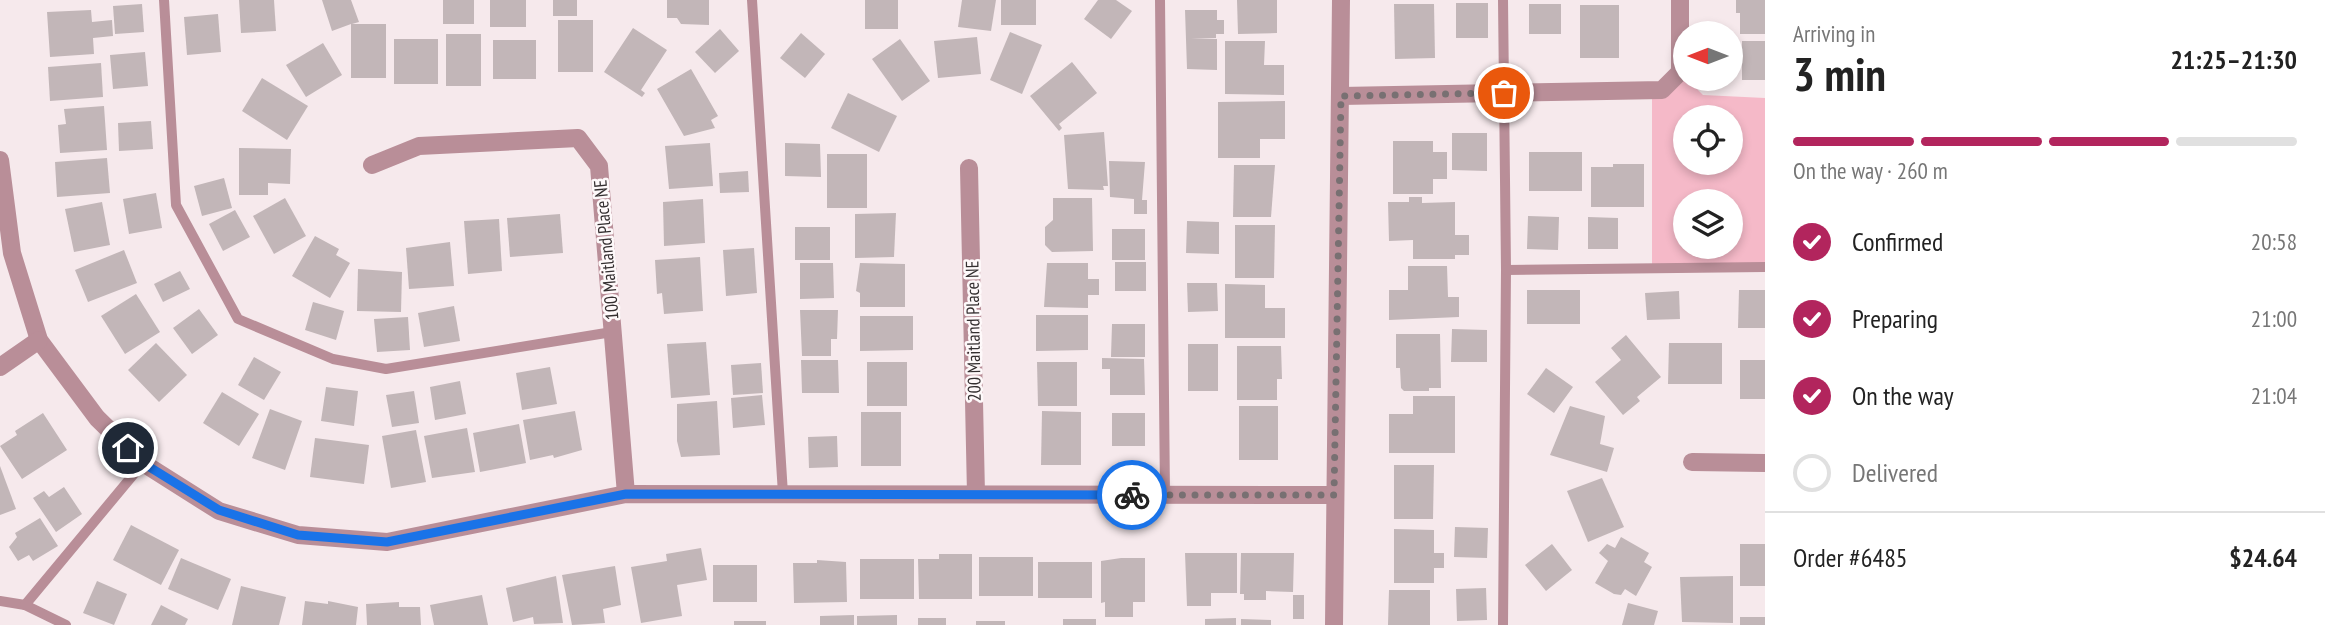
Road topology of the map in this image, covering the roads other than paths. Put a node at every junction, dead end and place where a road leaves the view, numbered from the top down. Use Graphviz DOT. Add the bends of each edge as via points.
graph roads {
  1 [pos="164,0"];
  2 [pos="752,0"];
  3 [pos="1160,0"];
  4 [pos="1341,0"];
  5 [pos="1503,0"];
  6 [pos="1679,0"];
  7 [pos="1504,93"];
  8 [pos="1341,96"];
  9 [pos="0,160"];
  10 [pos="0,165"];
  11 [pos="372,165"];
  12 [pos="970,168"];
  13 [pos="1765,267"];
  14 [pos="1506,270"];
  15 [pos="612,332"];
  16 [pos="39,340"];
  17 [pos="0,367"];
  18 [pos="1692,462"];
  19 [pos="143,463"];
  20 [pos="1765,463"];
  21 [pos="626,494"];
  22 [pos="783,494"];
  23 [pos="976,494"];
  24 [pos="1334,495"];
  25 [pos="1165,496"];
  26 [pos="0,601"];
  27 [pos="25,606"];
  28 [pos="66,625"];
  29 [pos="1334,625"];
  30 [pos="1503,625"];
  1 -- 15 [label="lane" via="176,205 238,319 333,359 386,369"];
  2 -- 22 [label="lane"];
  3 -- 25 [label="lane"];
  4 -- 8 [label="street"];
  5 -- 7 [label="lane"];
  6 -- 7 [label="street" via="1680,72 1662,90"];
  7 -- 8 [label="street"];
  7 -- 14 [label="lane"];
  8 -- 24 [label="street"];
  9 -- 10 [label="street"];
  10 -- 16 [label="street" via="12,253"];
  11 -- 15 [label="street, 100 Maitland Place NE" via="419,146 578,138 599,166"];
  12 -- 23 [label="street, 200 Maitland Place NE"];
  13 -- 14 [label="lane"];
  14 -- 30 [label="lane"];
  15 -- 21 [label="street, 100 Maitland Place NE"];
  16 -- 17 [label="street"];
  16 -- 19 [label="street" via="97,418"];
  18 -- 20 [label="street"];
  19 -- 21 [label="street" via="219,510 298,535 387,542"];
  19 -- 27 [label="lane"];
  21 -- 22 [label="street"];
  22 -- 23 [label="street"];
  23 -- 25 [label="street"];
  24 -- 25 [label="street"];
  24 -- 29 [label="street"];
  26 -- 27 [label="lane"];
  27 -- 28 [label="lane"];
}
